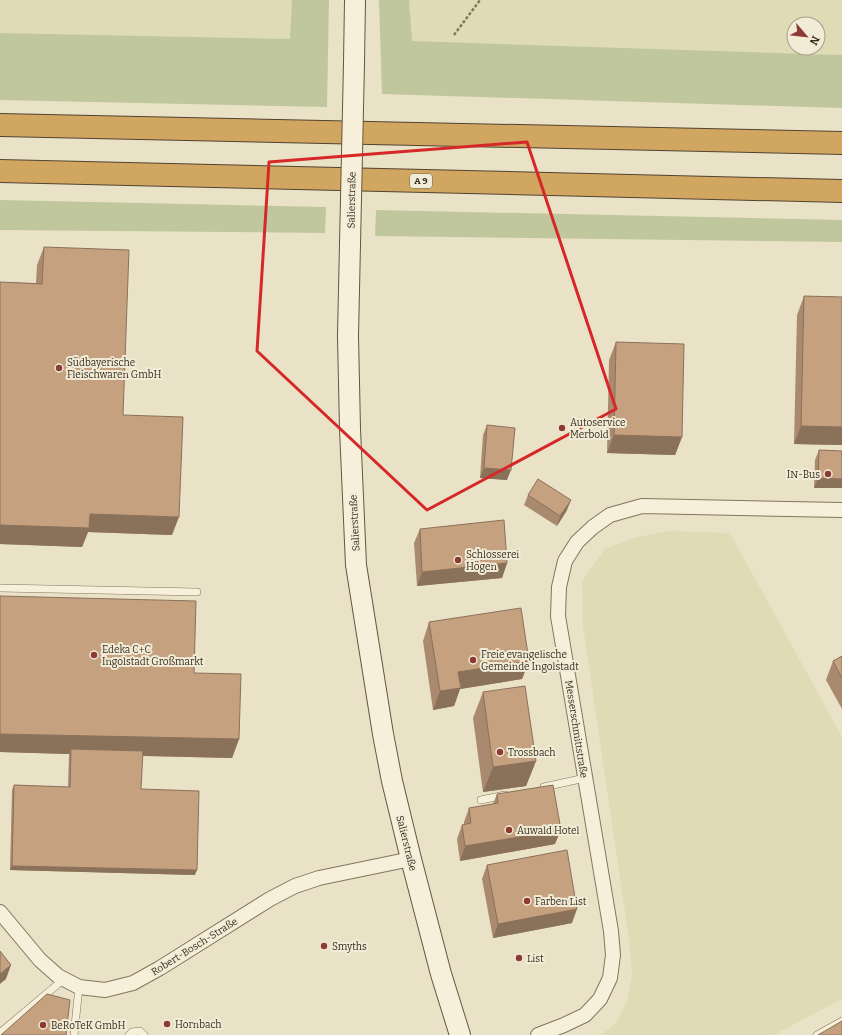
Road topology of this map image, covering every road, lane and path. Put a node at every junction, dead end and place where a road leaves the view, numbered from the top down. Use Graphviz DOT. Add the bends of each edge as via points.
graph roads {
  1 [pos="355,0"];
  2 [pos="480,0"];
  3 [pos="454,36"];
  4 [pos="0,125"];
  5 [pos="842,143"];
  6 [pos="0,171"];
  7 [pos="842,191"];
  8 [pos="842,510"];
  9 [pos="0,588"];
  10 [pos="197,592"];
  11 [pos="585,778"];
  12 [pos="540,788"];
  13 [pos="511,794"];
  14 [pos="481,800"];
  15 [pos="411,859"];
  16 [pos="0,912"];
  17 [pos="64,979"];
  18 [pos="79,987"];
  19 [pos="842,1021"];
  20 [pos="1,1032"];
  21 [pos="74,1035"];
  22 [pos="129,1035"];
  23 [pos="144,1035"];
  24 [pos="460,1035"];
  25 [pos="538,1035"];
  26 [pos="817,1035"];
  1 -- 15 [label="main road, Salierstraße, bridge" via="348,336 356,565 383,734"];
  2 -- 3 [label="path"];
  4 -- 5 [label="highway"];
  6 -- 7 [label="highway, A 9"];
  8 -- 11 [label="street, Messerschmittstraße" via="642,506 610,515 592,527 577,542 565,561 559,587 558,616"];
  9 -- 10 [label="lane"];
  11 -- 12 [label="lane"];
  11 -- 25 [label="street, Messerschmittstraße" via="611,931 613,955 610,978 600,999 585,1015"];
  13 -- 14 [label="lane"];
  15 -- 18 [label="street, Robert-Bosch-Straße" via="319,878 296,886 270,899 133,983 106,990"];
  15 -- 24 [label="main road, Salierstraße"];
  16 -- 17 [label="street, Robert-Bosch-Straße" via="40,960"];
  17 -- 18 [label="street, Robert-Bosch-Straße"];
  17 -- 20 [label="lane"];
  18 -- 21 [label="lane"];
  19 -- 26 [label="lane"];
  22 -- 23 [label="lane" via="140,1031"];
}
